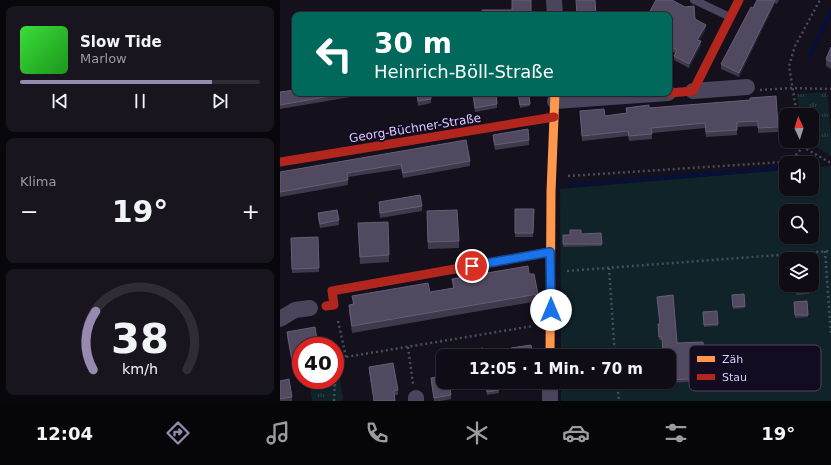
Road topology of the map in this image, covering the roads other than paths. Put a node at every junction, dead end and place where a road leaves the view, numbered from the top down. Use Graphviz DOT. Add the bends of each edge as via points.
graph roads {
  1 [pos="554,0"];
  2 [pos="694,0"];
  3 [pos="739,0"];
  4 [pos="555,12"];
  5 [pos="730,17"];
  6 [pos="747,87"];
  7 [pos="693,91"];
  8 [pos="672,93"];
  9 [pos="637,96"];
  10 [pos="555,104"];
  11 [pos="280,162"];
  12 [pos="550,252"];
  13 [pos="323,307"];
  14 [pos="280,319"];
  15 [pos="550,349"];
  16 [pos="549,389"];
  17 [pos="548,401"];
  1 -- 4 [label="street"];
  2 -- 5 [label="lane"];
  3 -- 5 [label="street"];
  5 -- 7 [label="street"];
  6 -- 7 [label="street"];
  7 -- 8 [label="street"];
  9 -- 10 [label="street"];
  10 -- 11 [label="street, Georg-Büchner-Straße"];
  10 -- 12 [label="street"];
  12 -- 13 [label="street" via="332,291"];
  12 -- 15 [label="street"];
  13 -- 14 [label="street" via="295,310"];
  16 -- 17 [label="street"];
}
